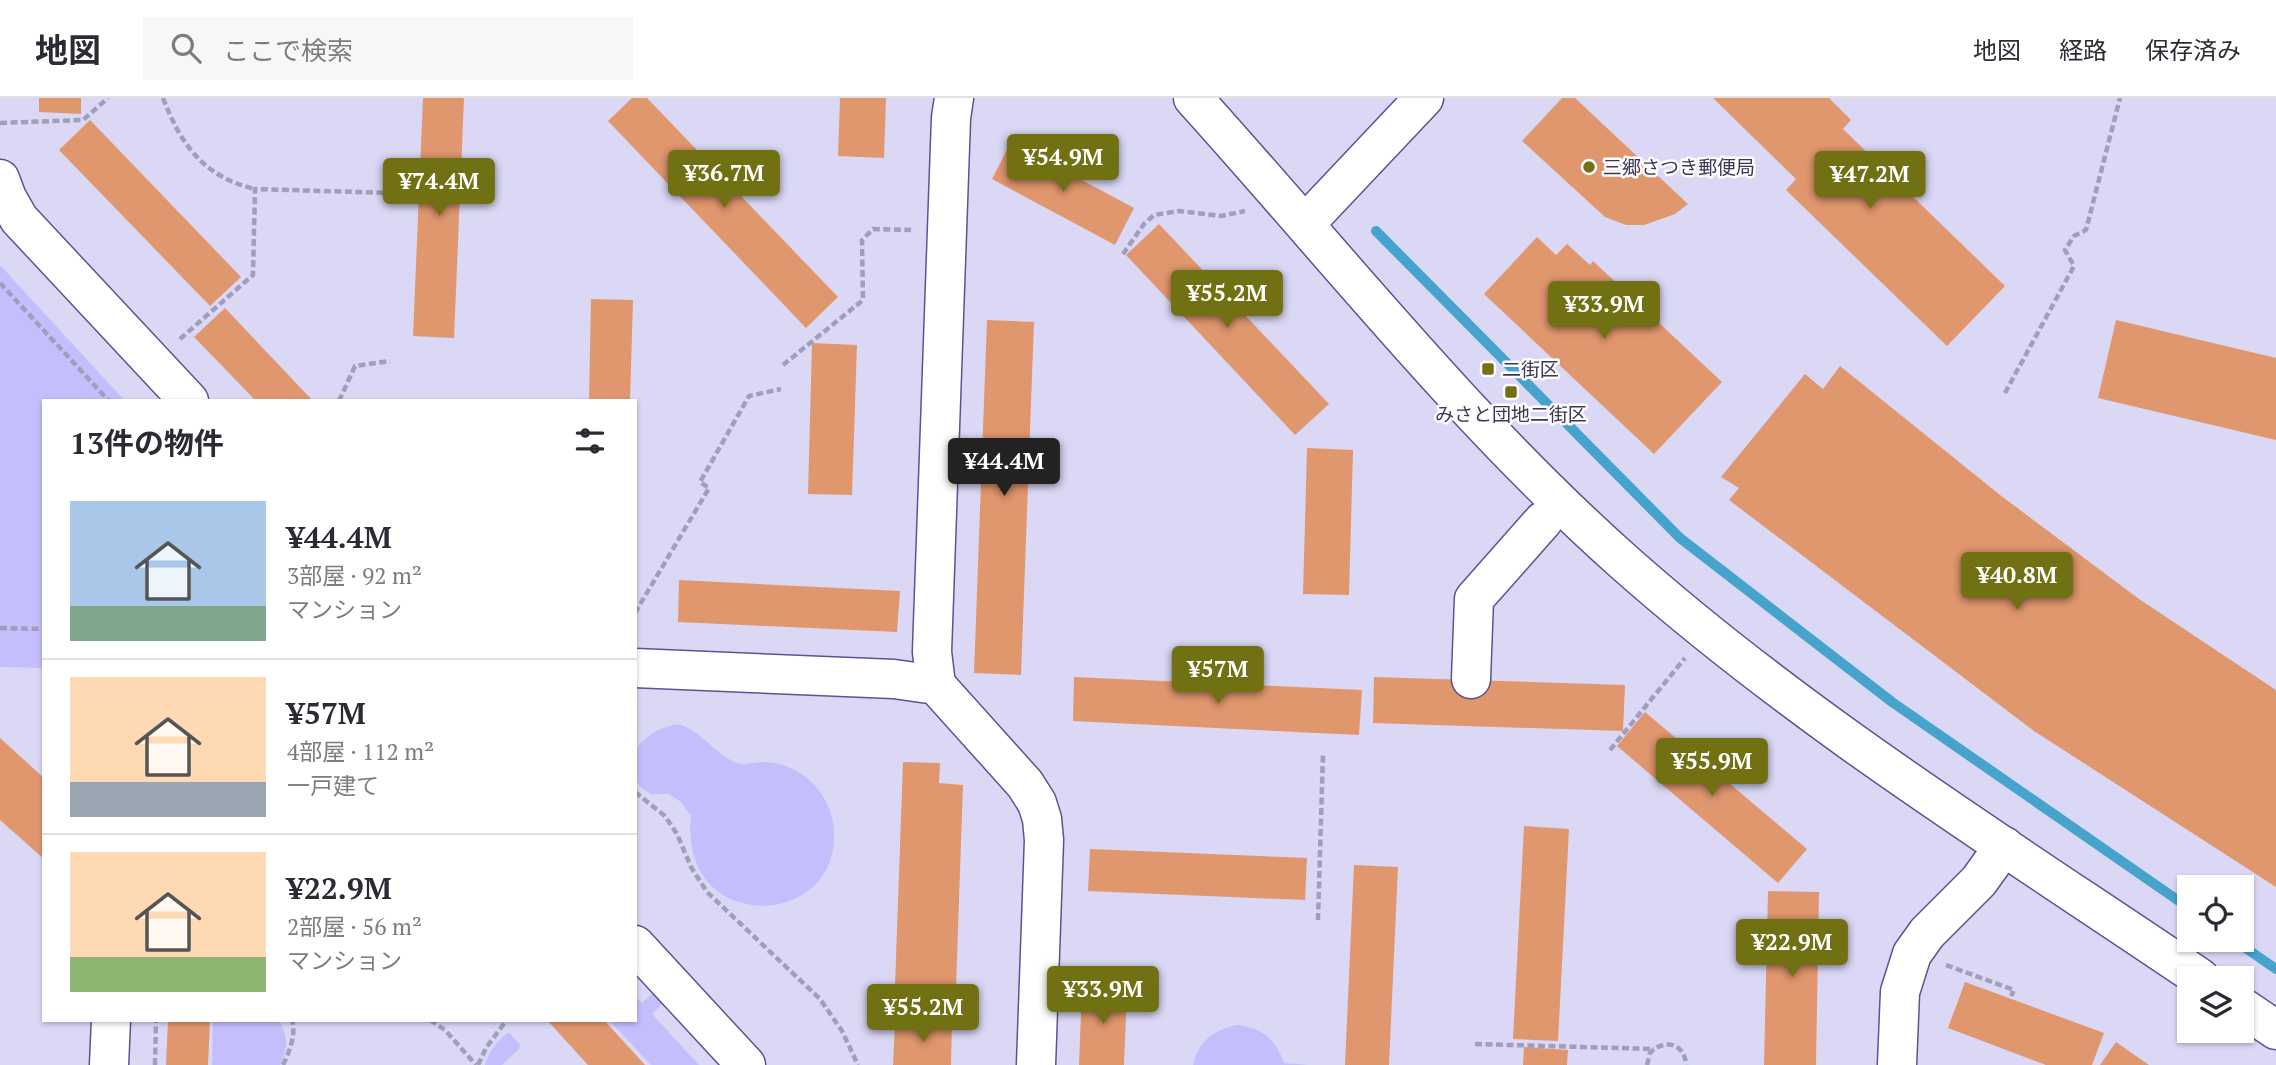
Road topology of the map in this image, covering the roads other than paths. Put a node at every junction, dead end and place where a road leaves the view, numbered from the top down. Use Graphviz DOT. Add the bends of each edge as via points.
graph roads {
  1 [pos="954,98"];
  2 [pos="1193,98"];
  3 [pos="1424,98"];
  4 [pos="0,179"];
  5 [pos="1304,224"];
  6 [pos="187,399"];
  7 [pos="1543,521"];
  8 [pos="637,668"];
  9 [pos="1471,679"];
  10 [pos="936,685"];
  11 [pos="2004,846"];
  12 [pos="637,947"];
  13 [pos="2182,966"];
  14 [pos="2254,1015"];
  15 [pos="111,1022"];
  16 [pos="2276,1030"];
  17 [pos="109,1065"];
  18 [pos="746,1065"];
  19 [pos="1036,1065"];
  20 [pos="1897,1065"];
  1 -- 10 [label="street" via="932,652"];
  2 -- 5 [label="street"];
  3 -- 5 [label="street"];
  4 -- 6 [label="street" via="19,219"];
  5 -- 11 [label="street" via="1458,398 1623,562 1786,693"];
  7 -- 9 [label="street" via="1474,599"];
  8 -- 10 [label="street" via="894,679"];
  10 -- 19 [label="street" via="1025,784 1042,819"];
  11 -- 13 [label="street"];
  11 -- 20 [label="street" via="1979,881 1912,954 1900,992"];
  12 -- 18 [label="street"];
  14 -- 16 [label="street"];
  15 -- 17 [label="street"];
}
